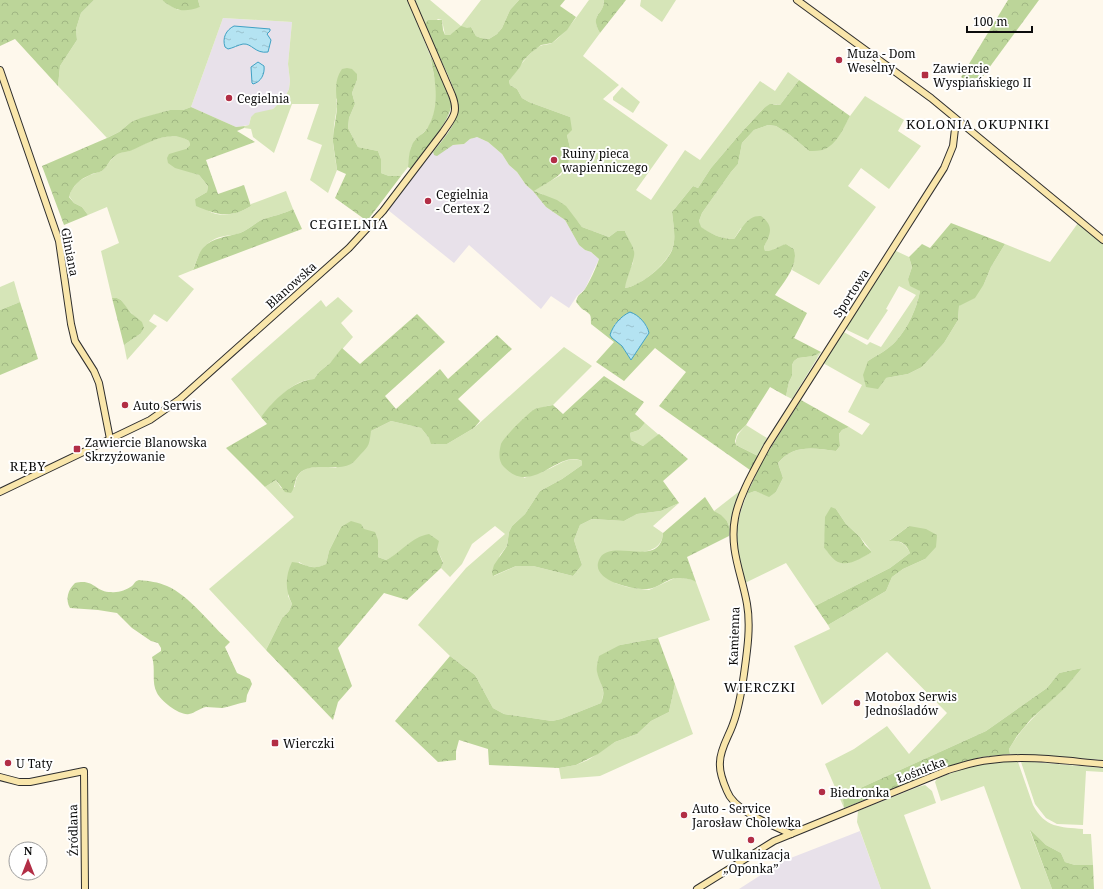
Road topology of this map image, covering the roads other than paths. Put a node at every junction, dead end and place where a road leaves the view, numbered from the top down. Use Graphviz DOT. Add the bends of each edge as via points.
graph roads {
  1 [pos="411,0"];
  2 [pos="797,0"];
  3 [pos="0,70"];
  4 [pos="956,120"];
  5 [pos="1103,240"];
  6 [pos="110,439"];
  7 [pos="752,474"];
  8 [pos="0,492"];
  9 [pos="1103,764"];
  10 [pos="0,777"];
  11 [pos="791,834"];
  12 [pos="85,889"];
  13 [pos="697,889"];
  1 -- 6 [label="street, Blanowska" via="456,108 443,132 383,211 349,248 180,399 150,420"];
  2 -- 4 [label="street" via="931,98"];
  3 -- 6 [label="street, Gliniana" via="59,241 75,341 99,383"];
  4 -- 5 [label="street"];
  4 -- 7 [label="street, Sportowa" via="953,146 944,168 767,446"];
  6 -- 8 [label="street, Blanowska"];
  7 -- 11 [label="street, Kamienna" via="737,511 733,534 734,551 748,604 744,675 734,722 720,760 720,767 726,791 734,803"];
  9 -- 11 [label="street, Łośnicka" via="1019,758 971,763"];
  10 -- 12 [label="street, Źródlana" via="30,782 84,771"];
  11 -- 13 [label="street, Łośnicka" via="757,851"];
}
